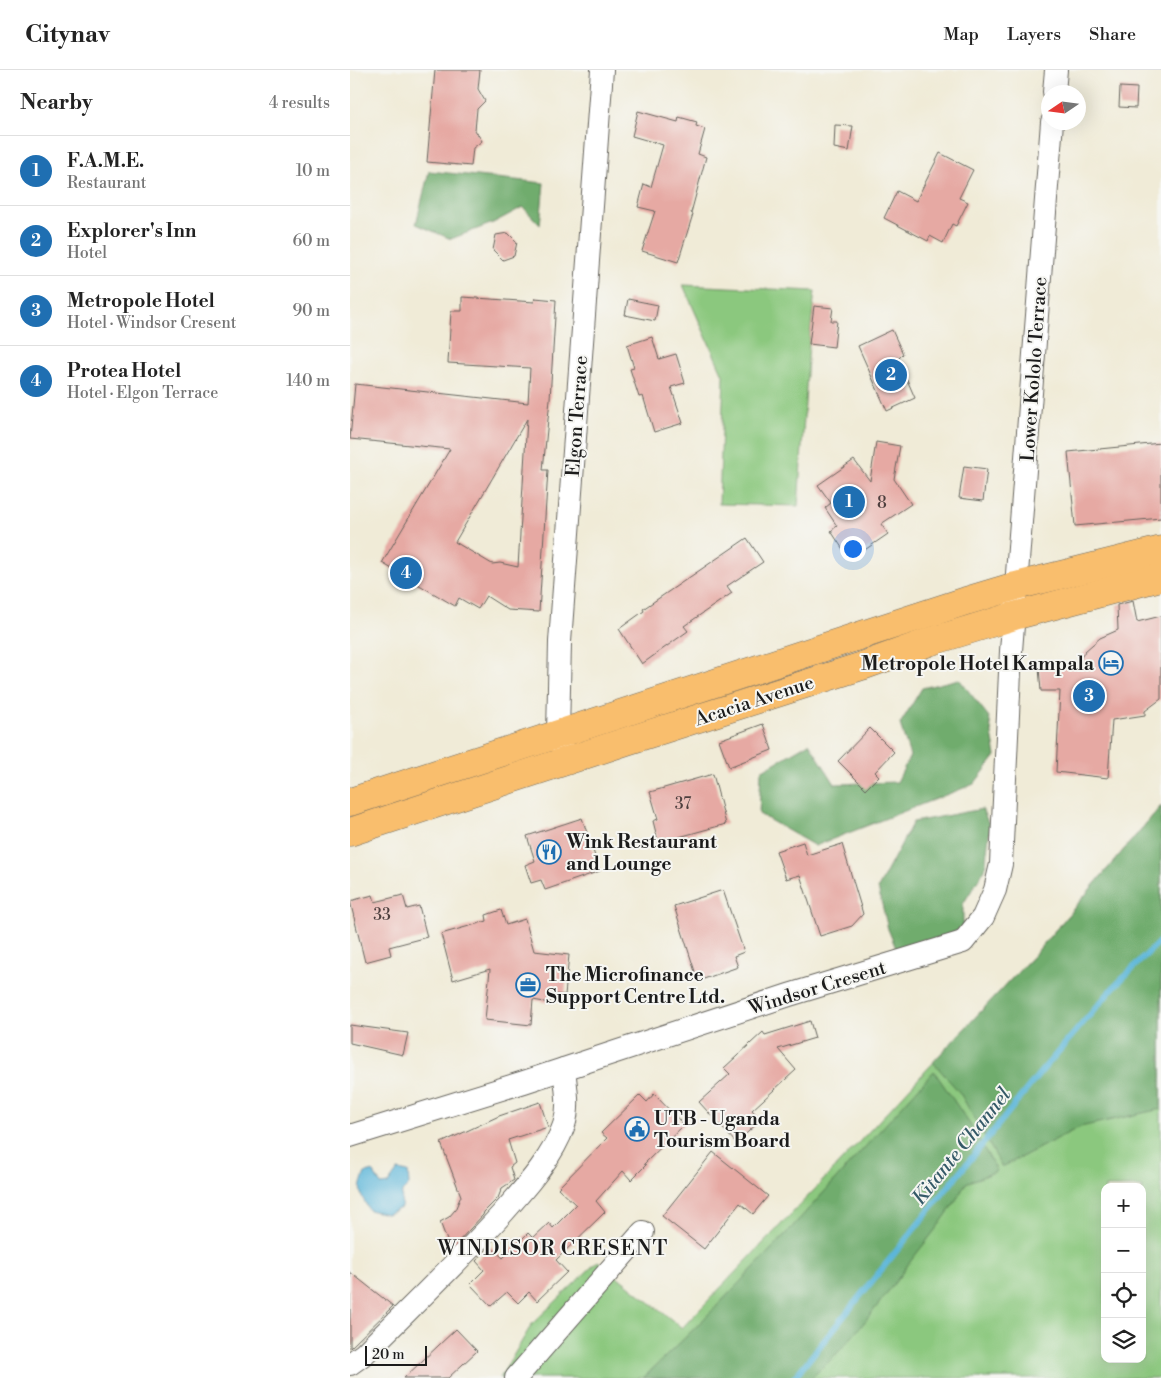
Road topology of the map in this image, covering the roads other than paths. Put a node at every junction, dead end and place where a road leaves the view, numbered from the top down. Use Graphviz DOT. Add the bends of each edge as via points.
graph roads {
  1 [pos="602,70"];
  2 [pos="1056,70"];
  3 [pos="1055,85"];
  4 [pos="1051,130"];
  5 [pos="1161,550"];
  6 [pos="1161,577"];
  7 [pos="1016,586"];
  8 [pos="1014,616"];
  9 [pos="558,734"];
  10 [pos="567,761"];
  11 [pos="350,802"];
  12 [pos="350,832"];
  13 [pos="564,1068"];
  14 [pos="350,1136"];
  15 [pos="643,1232"];
  16 [pos="350,1364"];
  17 [pos="516,1378"];
  1 -- 9 [label="street, Elgon Terrace" via="560,633"];
  2 -- 3 [label="street"];
  4 -- 7 [label="street, Lower Kololo Terrace"];
  5 -- 7 [label="main road, Acacia Avenue"];
  6 -- 8 [label="main road, Acacia Avenue"];
  7 -- 8 [label="street, Lower Kololo Terrace"];
  7 -- 9 [label="main road, Acacia Avenue"];
  8 -- 10 [label="main road, Acacia Avenue"];
  8 -- 13 [label="street, Windsor Cresent" via="1001,864 995,890 983,917 963,942"];
  9 -- 10 [label="street, Elgon Terrace"];
  9 -- 11 [label="main road, Acacia Avenue"];
  10 -- 12 [label="main road, Acacia Avenue"];
  13 -- 14 [label="street, Windsor Cresent"];
  13 -- 16 [label="street" via="568,1095 563,1126 526,1186 445,1274"];
  15 -- 17 [label="street"];
}
